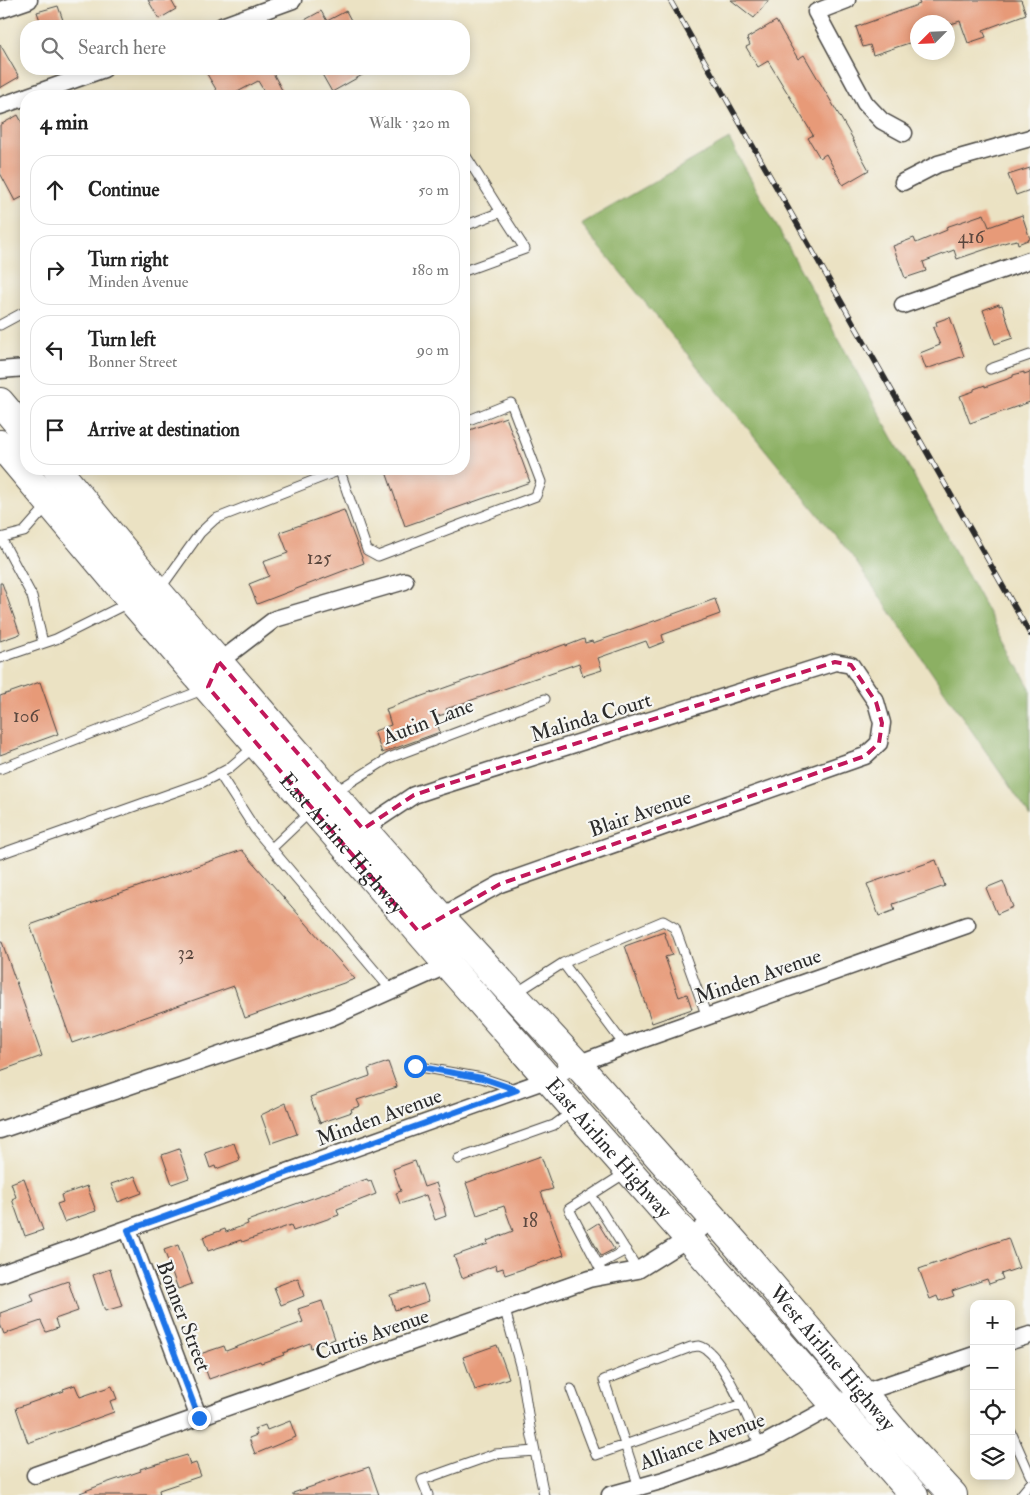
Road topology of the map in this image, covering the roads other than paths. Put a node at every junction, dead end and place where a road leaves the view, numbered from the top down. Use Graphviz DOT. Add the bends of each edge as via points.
graph roads {
  1 [pos="29,0"];
  2 [pos="293,0"];
  3 [pos="847,0"];
  4 [pos="0,10"];
  5 [pos="238,20"];
  6 [pos="88,75"];
  7 [pos="46,90"];
  8 [pos="20,99"];
  9 [pos="0,106"];
  10 [pos="904,133"];
  11 [pos="1030,138"];
  12 [pos="470,163"];
  13 [pos="903,182"];
  14 [pos="501,212"];
  15 [pos="470,224"];
  16 [pos="1030,260"];
  17 [pos="470,269"];
  18 [pos="903,305"];
  19 [pos="20,314"];
  20 [pos="0,325"];
  21 [pos="1030,355"];
  22 [pos="990,369"];
  23 [pos="0,402"];
  24 [pos="470,420"];
  25 [pos="20,426"];
  26 [pos="0,444"];
  27 [pos="20,459"];
  28 [pos="42,475"];
  29 [pos="329,475"];
  30 [pos="344,475"];
  31 [pos="57,486"];
  32 [pos="1,538"];
  33 [pos="405,581"];
  34 [pos="158,592"];
  35 [pos="132,602"];
  36 [pos="43,643"];
  37 [pos="0,658"];
  38 [pos="219,662"];
  39 [pos="838,663"];
  40 [pos="208,687"];
  41 [pos="545,699"];
  42 [pos="257,745"];
  43 [pos="0,769"];
  44 [pos="219,773"];
  45 [pos="323,801"];
  46 [pos="363,829"];
  47 [pos="272,848"];
  48 [pos="0,854"];
  49 [pos="429,923"];
  50 [pos="967,925"];
  51 [pos="563,963"];
  52 [pos="448,966"];
  53 [pos="392,991"];
  54 [pos="513,995"];
  55 [pos="707,1017"];
  56 [pos="625,1046"];
  57 [pos="577,1064"];
  58 [pos="415,1066"];
  59 [pos="549,1079"];
  60 [pos="517,1090"];
  61 [pos="576,1109"];
  62 [pos="0,1130"];
  63 [pos="458,1159"];
  64 [pos="629,1170"];
  65 [pos="591,1195"];
  66 [pos="714,1219"];
  67 [pos="128,1230"];
  68 [pos="689,1238"];
  69 [pos="626,1250"];
  70 [pos="638,1270"];
  71 [pos="601,1271"];
  72 [pos="0,1274"];
  73 [pos="505,1310"];
  74 [pos="1030,1335"];
  75 [pos="1015,1340"];
  76 [pos="970,1356"];
  77 [pos="571,1389"];
  78 [pos="862,1393"];
  79 [pos="742,1404"];
  80 [pos="835,1405"];
  81 [pos="199,1418"];
  82 [pos="1012,1435"];
  83 [pos="626,1445"];
  84 [pos="760,1446"];
  85 [pos="535,1451"];
  86 [pos="35,1475"];
  87 [pos="1030,1475"];
  88 [pos="1030,1484"];
  89 [pos="639,1487"];
  90 [pos="428,1495"];
  91 [pos="544,1495"];
  92 [pos="610,1495"];
  93 [pos="914,1495"];
  94 [pos="953,1495"];
  95 [pos="1021,1495"];
  1 -- 4 [label="street"];
  2 -- 5 [label="street"];
  3 -- 10 [label="street" via="816,12 865,103 882,121"];
  6 -- 7 [label="street"];
  8 -- 9 [label="street"];
  11 -- 13 [label="street" via="938,164"];
  12 -- 14 [label="lane"];
  14 -- 15 [label="lane"];
  14 -- 17 [label="lane" via="525,249"];
  16 -- 18 [label="street"];
  19 -- 20 [label="lane"];
  21 -- 22 [label="lane"];
  23 -- 25 [label="highway"];
  24 -- 30 [label="lane" via="511,403 541,482 536,496 378,556 367,550"];
  26 -- 27 [label="highway, East Airline Highway"];
  28 -- 31 [label="highway, East Airline Highway"];
  29 -- 34 [label="lane" via="215,519 200,533"];
  31 -- 32 [label="lane" via="24,532"];
  31 -- 34 [label="highway, East Airline Highway"];
  31 -- 35 [label="highway, East Airline Highway"];
  32 -- 36 [label="lane" via="32,596"];
  33 -- 38 [label="street" via="275,619"];
  34 -- 38 [label="highway, East Airline Highway"];
  35 -- 36 [label="lane"];
  35 -- 40 [label="highway, East Airline Highway"];
  36 -- 37 [label="lane"];
  38 -- 40 [label="street"];
  38 -- 45 [label="highway, East Airline Highway"];
  39 -- 46 [label="street, Malinda Court" via="438,787 414,796"];
  39 -- 49 [label="street, Blair Avenue" via="851,665 876,702 882,723 879,743 865,756 500,884"];
  40 -- 42 [label="highway, East Airline Highway"];
  40 -- 43 [label="lane"];
  41 -- 45 [label="lane, Autin Lane" via="389,758"];
  42 -- 44 [label="lane"];
  42 -- 45 [label="highway, East Airline Highway"];
  44 -- 47 [label="lane" via="247,818"];
  44 -- 48 [label="lane" via="203,782"];
  45 -- 46 [label="highway, East Airline Highway"];
  45 -- 47 [label="lane, Autin Lane"];
  45 -- 49 [label="highway, East Airline Highway"];
  46 -- 49 [label="highway, East Airline Highway"];
  47 -- 53 [label="lane"];
  49 -- 52 [label="highway, East Airline Highway"];
  49 -- 54 [label="highway, East Airline Highway"];
  50 -- 55 [label="street, Minden Avenue"];
  51 -- 54 [label="lane"];
  51 -- 55 [label="lane" via="663,921 675,928"];
  51 -- 56 [label="lane"];
  52 -- 53 [label="street"];
  52 -- 59 [label="highway, East Airline Highway"];
  53 -- 62 [label="street" via="332,1017"];
  54 -- 57 [label="highway, East Airline Highway"];
  55 -- 56 [label="street, Minden Avenue"];
  56 -- 57 [label="street, Minden Avenue"];
  57 -- 59 [label="street, Minden Avenue"];
  57 -- 66 [label="highway, East Airline Highway"];
  58 -- 60 [label="lane" via="482,1078"];
  59 -- 60 [label="street, Minden Avenue"];
  59 -- 61 [label="highway, East Airline Highway"];
  60 -- 67 [label="street, Minden Avenue"];
  61 -- 63 [label="lane" via="554,1125"];
  61 -- 64 [label="highway, East Airline Highway"];
  64 -- 65 [label="lane"];
  64 -- 68 [label="highway, East Airline Highway"];
  65 -- 69 [label="lane"];
  65 -- 71 [label="lane" via="568,1209"];
  66 -- 68 [label="street, Curtis Avenue"];
  66 -- 78 [label="highway, West Airline Highway"];
  67 -- 72 [label="street, Minden Avenue"];
  67 -- 81 [label="street, Bonner Street"];
  68 -- 70 [label="street, Curtis Avenue"];
  68 -- 80 [label="highway, West Airline Highway"];
  69 -- 70 [label="lane"];
  69 -- 71 [label="lane"];
  70 -- 71 [label="street, Curtis Avenue"];
  71 -- 73 [label="street, Curtis Avenue" via="589,1279"];
  73 -- 81 [label="street, Curtis Avenue"];
  73 -- 85 [label="lane" via="521,1369"];
  74 -- 75 [label="street"];
  76 -- 78 [label="street, Alliance Avenue"];
  77 -- 83 [label="lane" via="596,1455"];
  78 -- 80 [label="street, Alliance Avenue"];
  78 -- 94 [label="highway, West Airline Highway"];
  79 -- 83 [label="lane"];
  79 -- 83 [label="lane" via="714,1357 700,1346 691,1347 604,1380"];
  79 -- 84 [label="lane"];
  80 -- 84 [label="street, Alliance Avenue"];
  80 -- 93 [label="highway, West Airline Highway"];
  81 -- 86 [label="street, Curtis Avenue"];
  82 -- 87 [label="lane"];
  83 -- 89 [label="lane"];
  84 -- 89 [label="street, Alliance Avenue"];
  85 -- 90 [label="lane" via="495,1454 422,1480"];
  85 -- 91 [label="lane"];
  88 -- 95 [label="lane"];
  89 -- 92 [label="street, Alliance Avenue"];
}
